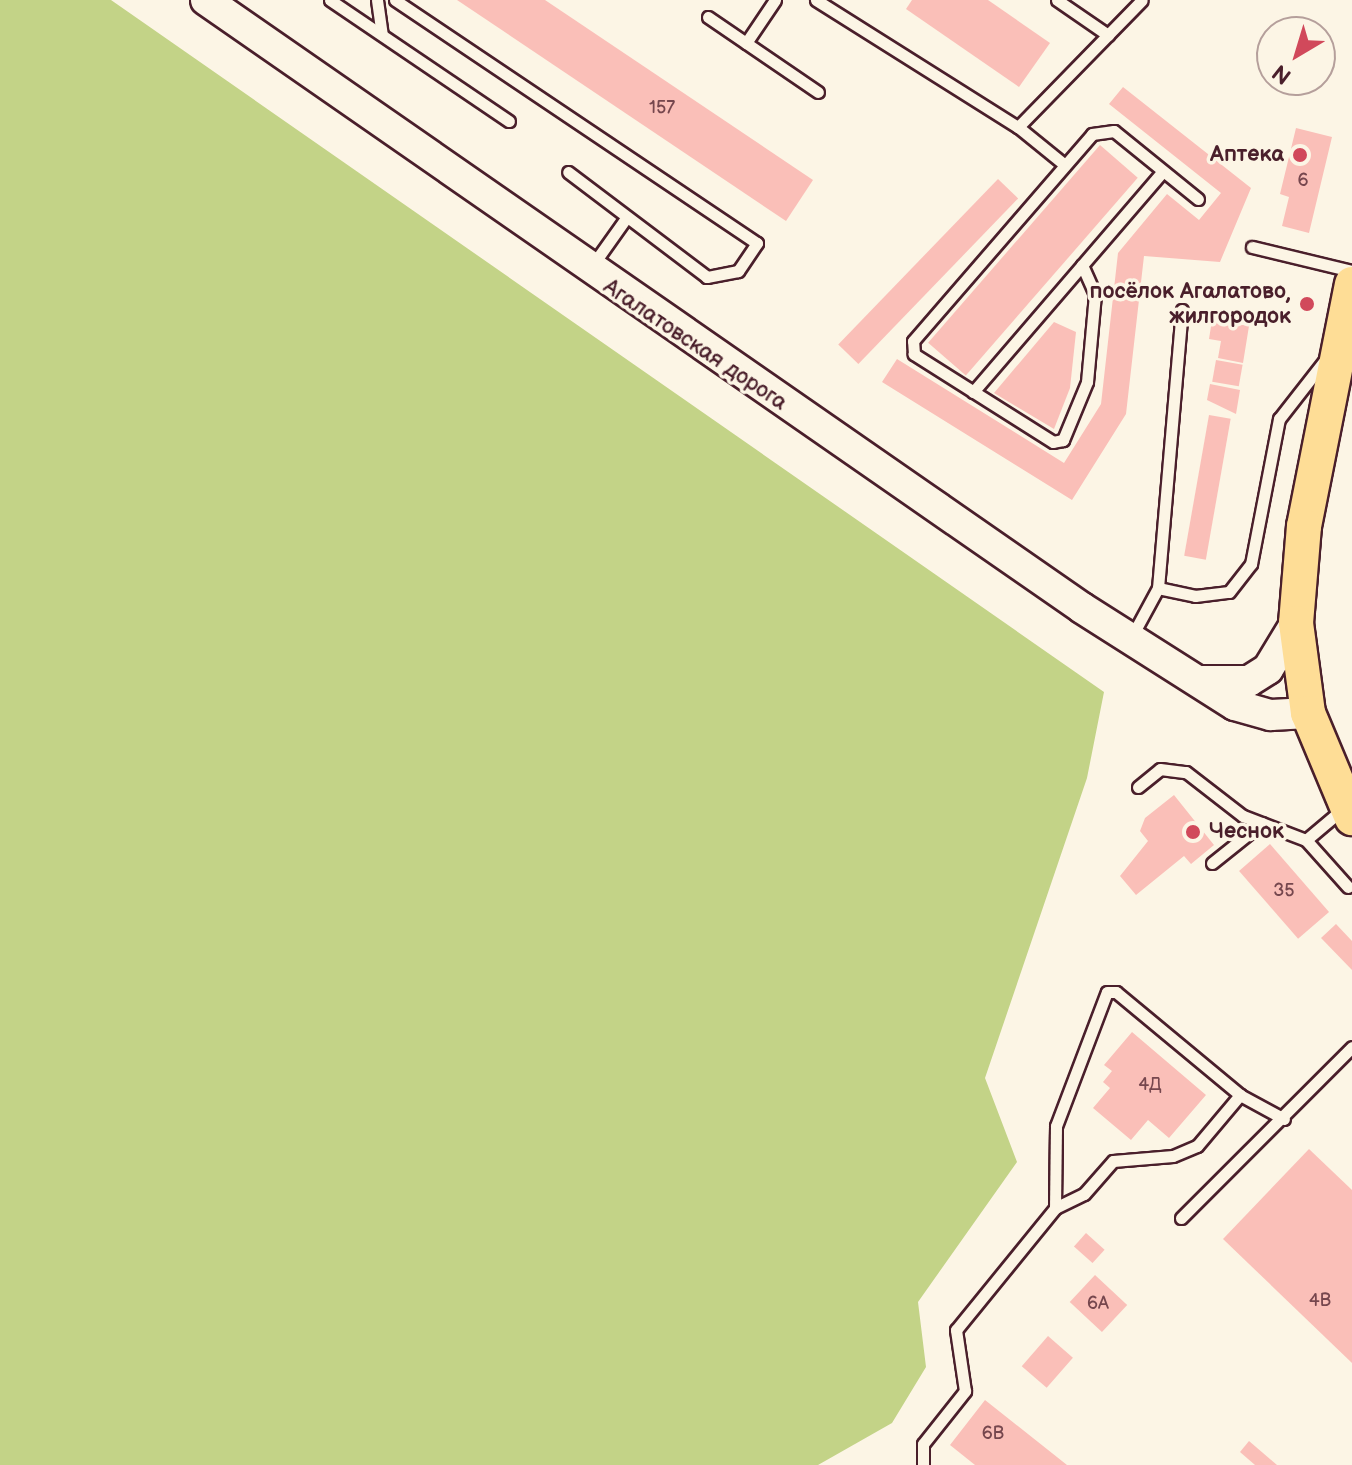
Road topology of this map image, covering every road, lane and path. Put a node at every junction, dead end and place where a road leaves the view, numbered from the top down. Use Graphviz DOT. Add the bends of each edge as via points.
graph roads {
  1 [pos="330,0"];
  2 [pos="377,0"];
  3 [pos="395,0"];
  4 [pos="775,0"];
  5 [pos="816,0"];
  6 [pos="1057,0"];
  7 [pos="1142,0"];
  8 [pos="210,1"];
  9 [pos="708,17"];
  10 [pos="382,35"];
  11 [pos="1108,35"];
  12 [pos="746,43"];
  13 [pos="818,92"];
  14 [pos="509,121"];
  15 [pos="1018,127"];
  16 [pos="1065,165"];
  17 [pos="1163,171"];
  18 [pos="568,172"];
  19 [pos="1198,199"];
  20 [pos="624,221"];
  21 [pos="1252,247"];
  22 [pos="1082,265"];
  23 [pos="1352,271"];
  24 [pos="588,272"];
  25 [pos="1352,284"];
  26 [pos="1182,310"];
  27 [pos="1340,342"];
  28 [pos="973,392"];
  29 [pos="1158,588"];
  30 [pos="1296,623"];
  31 [pos="1130,639"];
  32 [pos="1192,678"];
  33 [pos="1308,713"];
  34 [pos="1138,787"];
  35 [pos="1348,813"];
  36 [pos="1262,823"];
  37 [pos="1306,840"];
  38 [pos="1212,863"];
  39 [pos="1348,887"];
  40 [pos="1352,1047"];
  41 [pos="1240,1095"];
  42 [pos="1284,1119"];
  43 [pos="1055,1208"];
  44 [pos="1181,1218"];
  45 [pos="923,1465"];
  1 -- 10 [label="lane"];
  2 -- 10 [label="lane"];
  3 -- 20 [label="lane" via="757,243 738,271 707,277"];
  4 -- 12 [label="lane"];
  5 -- 15 [label="lane"];
  6 -- 11 [label="lane"];
  7 -- 11 [label="lane"];
  8 -- 24 [label="main road, Агалатовская дорога"];
  9 -- 12 [label="lane"];
  10 -- 14 [label="lane"];
  11 -- 15 [label="lane"];
  12 -- 13 [label="lane"];
  15 -- 16 [label="lane"];
  16 -- 17 [label="lane" via="1102,130"];
  16 -- 28 [label="lane" via="913,341 914,354"];
  17 -- 19 [label="lane"];
  17 -- 22 [label="lane"];
  18 -- 20 [label="lane"];
  20 -- 24 [label="lane"];
  21 -- 23 [label="lane"];
  22 -- 28 [label="lane"];
  22 -- 28 [label="lane" via="1095,294 1087,382 1063,440 1053,442"];
  24 -- 31 [label="main road, Агалатовская дорога"];
  25 -- 27 [label="main road"];
  26 -- 29 [label="lane"];
  27 -- 29 [label="lane" via="1279,419 1251,564 1229,592 1195,596"];
  27 -- 30 [label="main road" via="1304,526"];
  29 -- 31 [label="lane"];
  30 -- 32 [label="main road" via="1285,648 1249,681 1224,686"];
  30 -- 33 [label="main road"];
  31 -- 32 [label="main road, Агалатовская дорога"];
  32 -- 33 [label="main road, Агалатовская дорога" via="1235,705 1271,715"];
  33 -- 35 [label="main road"];
  34 -- 36 [label="lane" via="1173,767"];
  35 -- 37 [label="lane"];
  36 -- 37 [label="lane"];
  36 -- 38 [label="lane"];
  37 -- 39 [label="lane"];
  40 -- 42 [label="lane"];
  41 -- 42 [label="lane"];
  41 -- 43 [label="lane" via="1197,1146 1173,1156 1113,1161 1084,1194"];
  41 -- 43 [label="lane" via="1116,992 1107,992 1056,1126"];
  42 -- 44 [label="lane"];
  43 -- 45 [label="lane" via="956,1330 965,1391 923,1444"];
}
